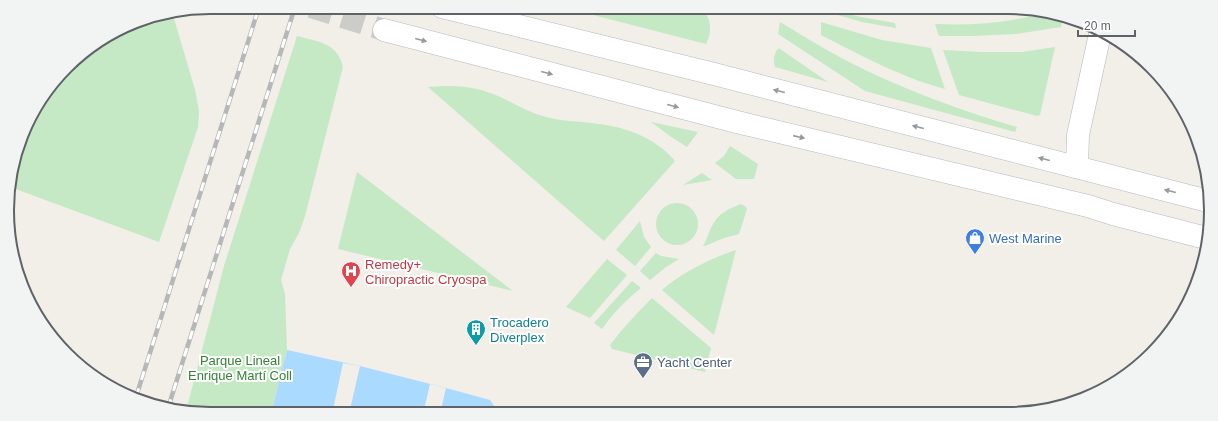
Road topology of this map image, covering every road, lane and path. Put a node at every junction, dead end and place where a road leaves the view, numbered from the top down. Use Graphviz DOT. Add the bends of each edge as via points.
graph roads {
  1 [pos="470,14"];
  2 [pos="384,30"];
  3 [pos="1099,37"];
  4 [pos="1077,167"];
  5 [pos="1204,200"];
  6 [pos="1202,237"];
  4 -- 1 [label="street, one-way"];
  2 -- 6 [label="street, one-way" via="737,122 1074,203"];
  3 -- 4 [label="street" via="1078,135"];
  5 -- 4 [label="street, one-way"];
}
